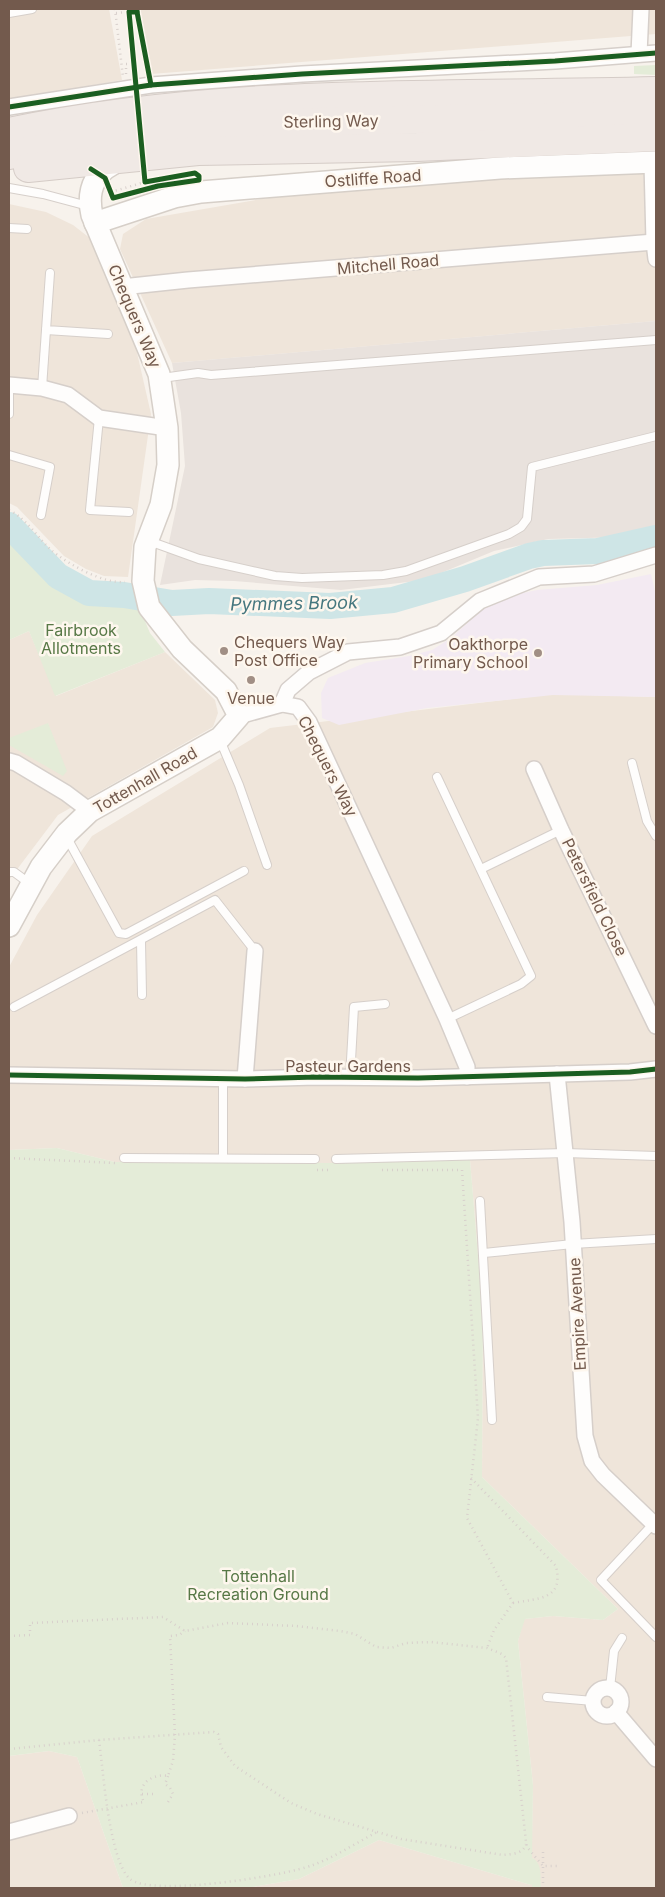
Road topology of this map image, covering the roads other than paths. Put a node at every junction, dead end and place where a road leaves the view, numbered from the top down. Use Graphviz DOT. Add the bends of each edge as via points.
graph roads {
  1 [pos="32,9"];
  2 [pos="641,9"];
  3 [pos="9,13"];
  4 [pos="656,53"];
  5 [pos="639,54"];
  6 [pos="650,87"];
  7 [pos="9,107"];
  8 [pos="656,114"];
  9 [pos="9,132"];
  10 [pos="655,154"];
  11 [pos="9,155"];
  12 [pos="9,171"];
  13 [pos="143,172"];
  14 [pos="9,188"];
  15 [pos="92,214"];
  16 [pos="9,228"];
  17 [pos="28,229"];
  18 [pos="654,242"];
  19 [pos="656,259"];
  20 [pos="50,273"];
  21 [pos="122,287"];
  22 [pos="46,330"];
  23 [pos="108,334"];
  24 [pos="656,340"];
  25 [pos="160,379"];
  26 [pos="9,386"];
  27 [pos="42,388"];
  28 [pos="9,414"];
  29 [pos="99,418"];
  30 [pos="167,428"];
  31 [pos="656,436"];
  32 [pos="9,455"];
  33 [pos="129,512"];
  34 [pos="41,515"];
  35 [pos="148,540"];
  36 [pos="656,555"];
  37 [pos="282,704"];
  38 [pos="239,716"];
  39 [pos="220,738"];
  40 [pos="9,761"];
  41 [pos="632,763"];
  42 [pos="534,769"];
  43 [pos="437,777"];
  44 [pos="90,811"];
  45 [pos="561,830"];
  46 [pos="65,835"];
  47 [pos="656,836"];
  48 [pos="266,865"];
  49 [pos="481,869"];
  50 [pos="9,872"];
  51 [pos="244,872"];
  52 [pos="31,884"];
  53 [pos="9,926"];
  54 [pos="140,940"];
  55 [pos="255,951"];
  56 [pos="142,995"];
  57 [pos="385,1004"];
  58 [pos="14,1007"];
  59 [pos="447,1018"];
  60 [pos="656,1026"];
  61 [pos="656,1069"];
  62 [pos="557,1074"];
  63 [pos="9,1075"];
  64 [pos="467,1077"];
  65 [pos="350,1078"];
  66 [pos="223,1079"];
  67 [pos="245,1079"];
  68 [pos="566,1153"];
  69 [pos="656,1156"];
  70 [pos="124,1158"];
  71 [pos="223,1158"];
  72 [pos="336,1158"];
  73 [pos="315,1159"];
  74 [pos="480,1201"];
  75 [pos="656,1239"];
  76 [pos="573,1244"];
  77 [pos="484,1253"];
  78 [pos="492,1420"];
  79 [pos="655,1523"];
  80 [pos="656,1637"];
  81 [pos="622,1638"];
  82 [pos="610,1688"];
  83 [pos="547,1697"];
  84 [pos="593,1701"];
  85 [pos="616,1712"];
  86 [pos="656,1759"];
  87 [pos="69,1816"];
  88 [pos="9,1832"];
  1 -- 3 [label="lane"];
  2 -- 5 [label="street"];
  4 -- 5 [label="street"];
  5 -- 7 [label="street" via="151,85"];
  6 -- 9 [label="highway, Sterling Way" via="239,101 142,110"];
  8 -- 11 [label="highway, Sterling Way" via="198,126 86,140"];
  10 -- 13 [label="highway" via="417,147 198,151"];
  10 -- 15 [label="street, Ostliffe Road" via="201,192"];
  10 -- 18 [label="street"];
  12 -- 13 [label="highway" via="49,165"];
  13 -- 15 [label="street" via="119,161 107,168 105,183 92,186 89,196"];
  14 -- 15 [label="lane" via="43,194"];
  15 -- 21 [label="street, Chequers Way"];
  16 -- 17 [label="lane"];
  18 -- 19 [label="street"];
  18 -- 21 [label="street, Mitchell Road"];
  20 -- 22 [label="lane"];
  21 -- 25 [label="street, Chequers Way"];
  22 -- 23 [label="lane"];
  22 -- 27 [label="lane"];
  24 -- 25 [label="lane" via="211,375 198,373"];
  25 -- 30 [label="street, Chequers Way"];
  26 -- 27 [label="street"];
  26 -- 28 [label="lane"];
  27 -- 29 [label="street" via="68,395"];
  29 -- 30 [label="street"];
  29 -- 33 [label="lane" via="90,510"];
  30 -- 35 [label="street, Chequers Way" via="168,465 161,505"];
  31 -- 35 [label="lane" via="532,467 527,519 521,527 406,571 365,576 276,576 198,559"];
  32 -- 34 [label="lane" via="50,467"];
  35 -- 38 [label="street, Chequers Way" via="144,581 150,607 182,649 226,691"];
  36 -- 37 [label="street" via="594,574 539,578 480,601 441,633 400,647 348,652 309,672 288,690"];
  37 -- 38 [label="street, Chequers Way"];
  37 -- 59 [label="street, Chequers Way" via="298,707 309,722"];
  38 -- 39 [label="street, Tottenhall Road"];
  39 -- 44 [label="street, Tottenhall Road"];
  39 -- 48 [label="lane" via="240,785"];
  40 -- 44 [label="street" via="66,793"];
  41 -- 47 [label="lane" via="647,821"];
  42 -- 45 [label="street, Petersfield Close"];
  43 -- 49 [label="lane"];
  44 -- 46 [label="street, Tottenhall Road"];
  45 -- 49 [label="lane"];
  45 -- 60 [label="street, Petersfield Close" via="649,1004"];
  46 -- 51 [label="lane" via="119,933 126,934"];
  46 -- 52 [label="street, Tottenhall Road"];
  49 -- 59 [label="lane" via="531,976 521,984"];
  50 -- 52 [label="lane"];
  52 -- 53 [label="street, Tottenhall Road"];
  54 -- 55 [label="lane" via="215,900"];
  54 -- 56 [label="lane"];
  54 -- 58 [label="lane"];
  55 -- 67 [label="street"];
  57 -- 65 [label="lane" via="354,1007"];
  59 -- 64 [label="street, Chequers Way" via="467,1067"];
  61 -- 62 [label="street, Pasteur Gardens"];
  62 -- 64 [label="street, Pasteur Gardens"];
  62 -- 68 [label="street, Empire Avenue"];
  63 -- 66 [label="street, Pasteur Gardens"];
  64 -- 65 [label="street, Pasteur Gardens"];
  65 -- 67 [label="street, Pasteur Gardens"];
  66 -- 67 [label="street, Pasteur Gardens"];
  66 -- 71 [label="lane"];
  68 -- 69 [label="lane"];
  68 -- 72 [label="lane"];
  68 -- 76 [label="street, Empire Avenue"];
  70 -- 71 [label="lane"];
  71 -- 73 [label="lane"];
  74 -- 77 [label="lane"];
  75 -- 76 [label="lane"];
  76 -- 77 [label="lane"];
  76 -- 79 [label="street, Empire Avenue" via="582,1402 585,1436 592,1461 602,1475"];
  77 -- 78 [label="lane"];
  79 -- 80 [label="lane" via="601,1580"];
  81 -- 82 [label="lane" via="614,1651"];
  82 -- 84 [label="street" via="600,1689"];
  82 -- 85 [label="street" via="621,1699"];
  83 -- 84 [label="lane"];
  84 -- 85 [label="street" via="594,1708 601,1714"];
  85 -- 86 [label="street"];
  87 -- 88 [label="street"];
}
